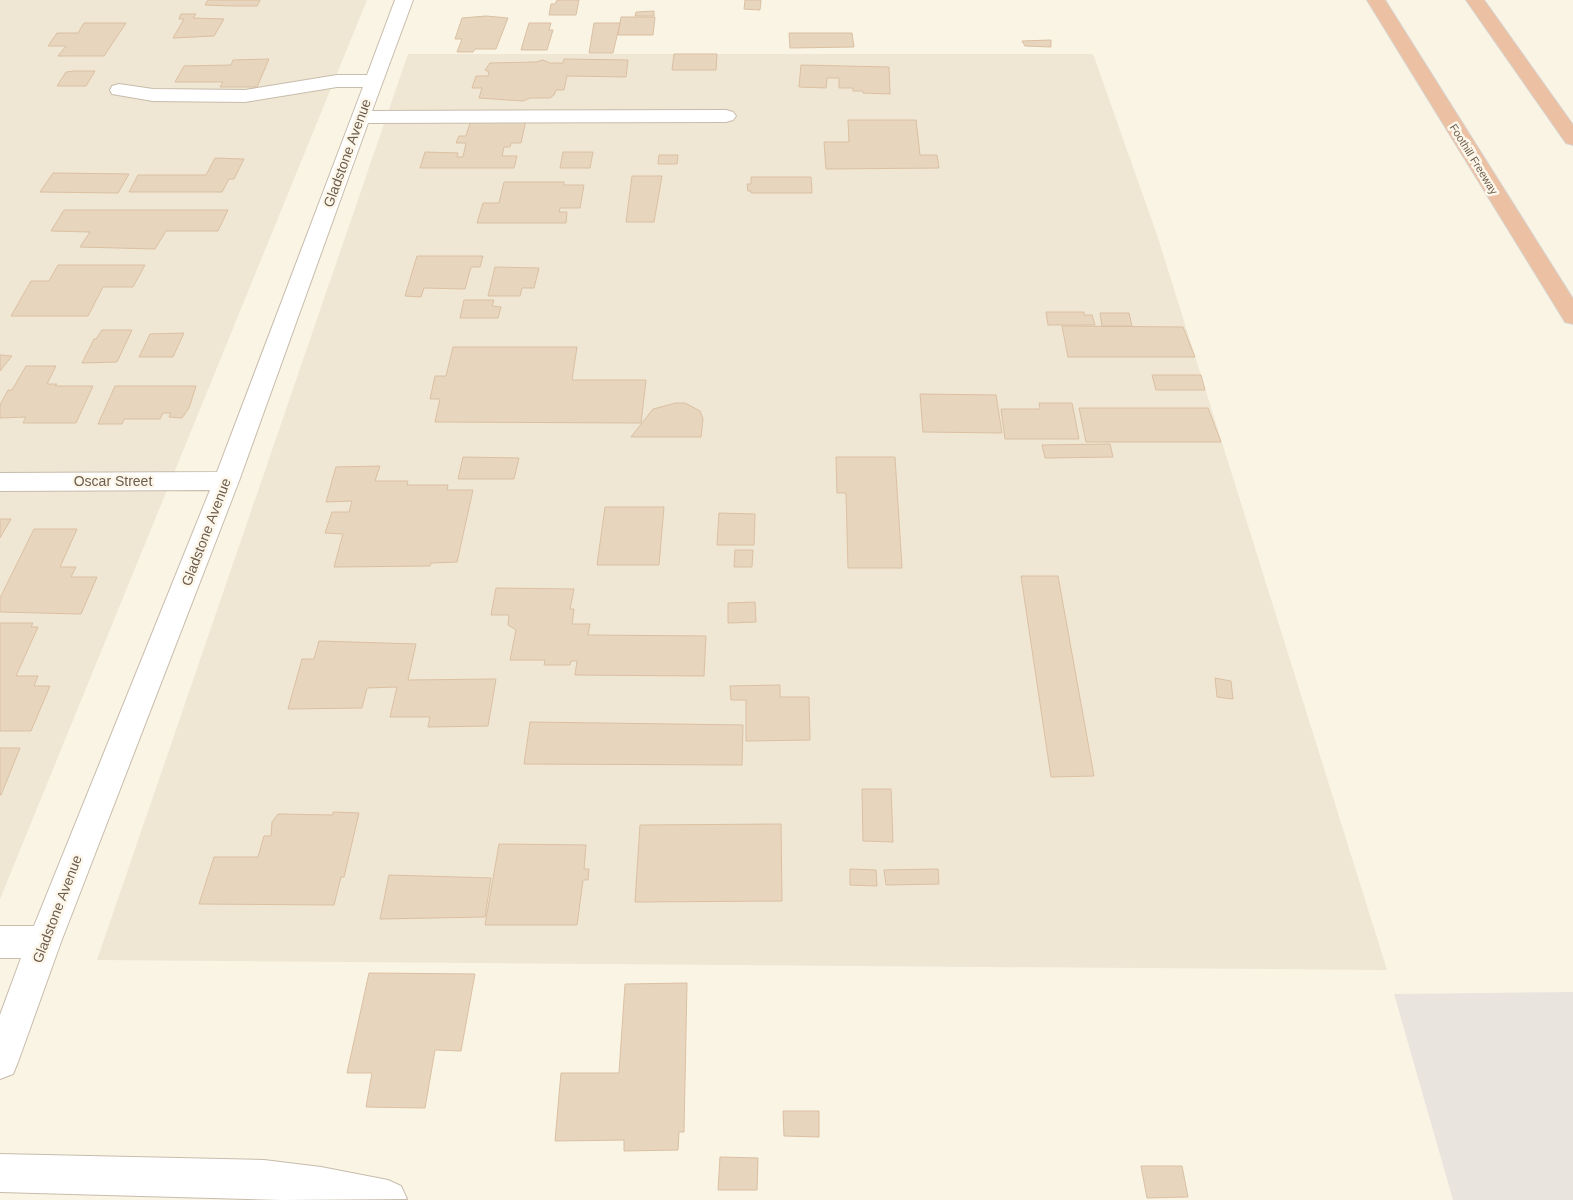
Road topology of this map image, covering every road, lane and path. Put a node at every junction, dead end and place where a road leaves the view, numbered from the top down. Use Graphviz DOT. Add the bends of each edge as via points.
graph roads {
  1 [pos="404,0"];
  2 [pos="1376,0"];
  3 [pos="1474,0"];
  4 [pos="374,81"];
  5 [pos="119,90"];
  6 [pos="726,116"];
  7 [pos="361,117"];
  8 [pos="1573,139"];
  9 [pos="1573,317"];
  10 [pos="226,481"];
  11 [pos="0,482"];
  12 [pos="0,942"];
  13 [pos="44,942"];
  14 [pos="0,1062"];
  15 [pos="0,1173"];
  16 [pos="388,1199"];
  1 -- 4 [label="street, Gladstone Avenue"];
  2 -- 9 [label="highway, Foothill Freeway"];
  3 -- 8 [label="highway"];
  4 -- 5 [label="street" via="337,81 245,96 153,95"];
  4 -- 7 [label="street, Gladstone Avenue"];
  6 -- 7 [label="street"];
  7 -- 10 [label="street, Gladstone Avenue"];
  10 -- 11 [label="street, Oscar Street"];
  10 -- 13 [label="street, Gladstone Avenue"];
  12 -- 13 [label="street"];
  13 -- 14 [label="street, Gladstone Avenue"];
  15 -- 16 [label="street" via="264,1179"];
}
